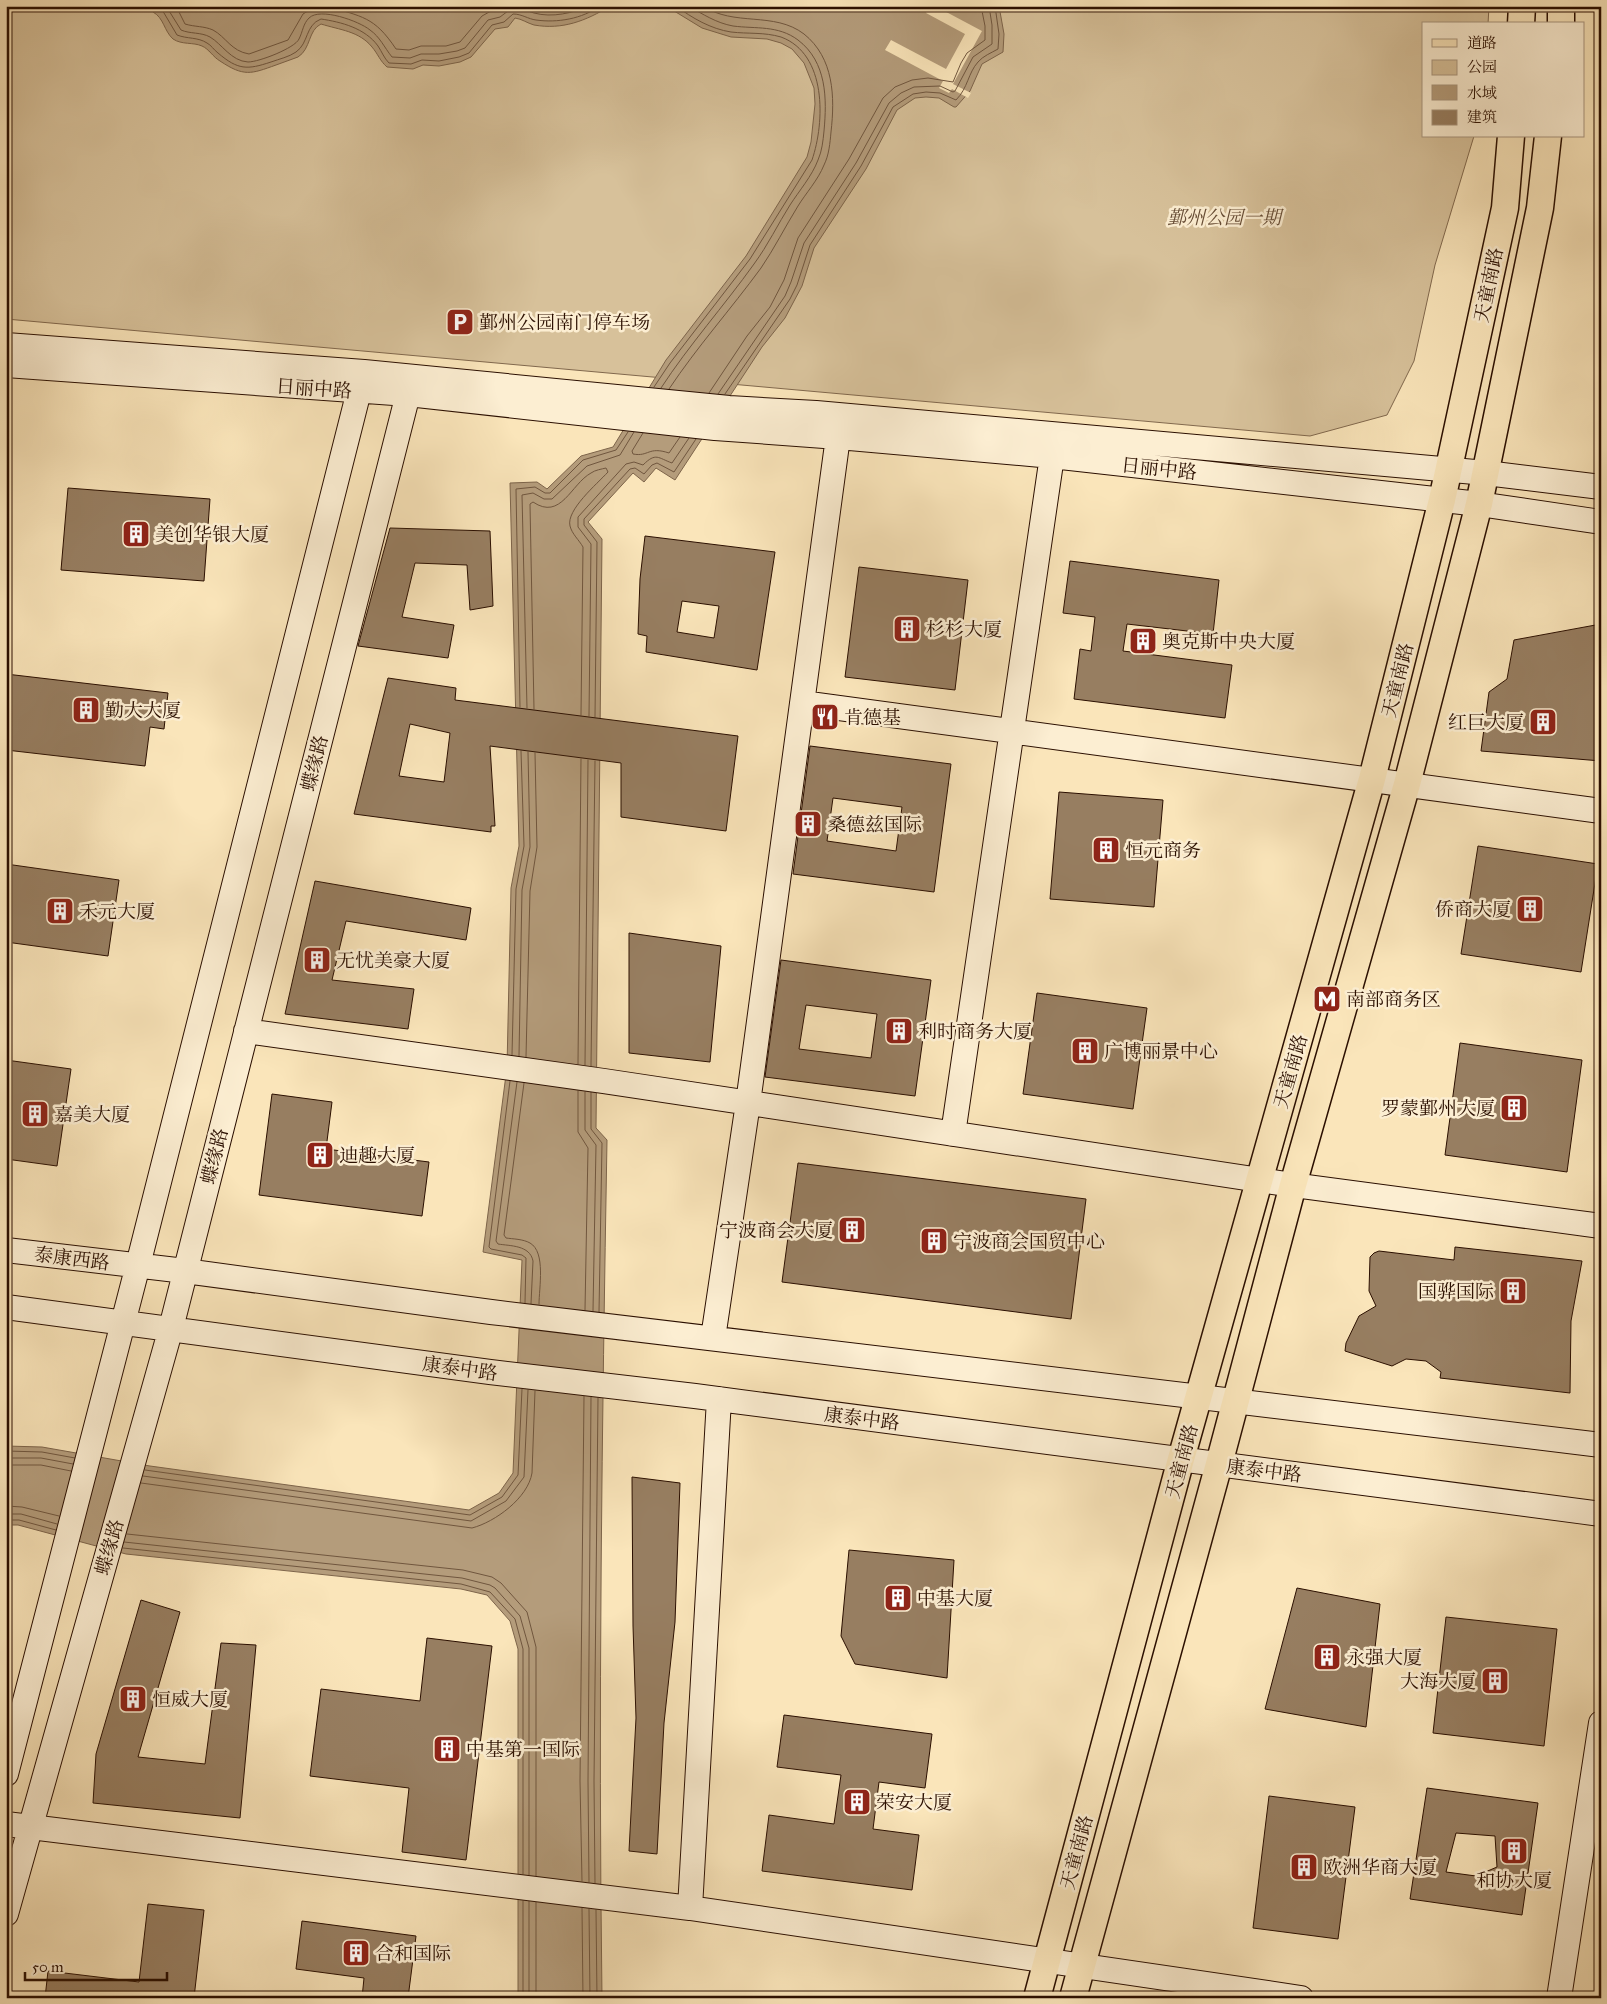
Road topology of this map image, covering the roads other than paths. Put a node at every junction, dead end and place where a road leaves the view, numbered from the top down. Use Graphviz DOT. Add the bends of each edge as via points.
graph roads {
  1 [pos="1522,6"];
  2 [pos="1561,6"];
  3 [pos="1521,22"];
  4 [pos="1561,22"];
  5 [pos="1511,138"];
  6 [pos="1548,138"];
  7 [pos="6,345"];
  8 [pos="6,365"];
  9 [pos="362,382"];
  10 [pos="408,394"];
  11 [pos="619,408"];
  12 [pos="838,437"];
  13 [pos="1052,456"];
  14 [pos="1448,470"];
  15 [pos="1486,473"];
  16 [pos="1601,487"];
  17 [pos="1442,500"];
  18 [pos="1479,504"];
  19 [pos="1601,522"];
  20 [pos="802,703"];
  21 [pos="1011,731"];
  22 [pos="1372,779"];
  23 [pos="1407,784"];
  24 [pos="1601,811"];
  25 [pos="246,1031"];
  26 [pos="748,1103"];
  27 [pos="953,1134"];
  28 [pos="1260,1180"];
  29 [pos="1293,1185"];
  30 [pos="1601,1226"];
  31 [pos="6,1250"];
  32 [pos="138,1265"];
  33 [pos="185,1271"];
  34 [pos="6,1306"];
  35 [pos="123,1321"];
  36 [pos="170,1328"];
  37 [pos="713,1338"];
  38 [pos="1199,1396"];
  39 [pos="719,1399"];
  40 [pos="1236,1400"];
  41 [pos="1601,1444"];
  42 [pos="1181,1459"];
  43 [pos="1219,1464"];
  44 [pos="1601,1514"];
  45 [pos="1601,1723"];
  46 [pos="6,1774"];
  47 [pos="6,1824"];
  48 [pos="30,1827"];
  49 [pos="1592,1836"];
  50 [pos="690,1908"];
  51 [pos="6,1914"];
  52 [pos="1047,1961"];
  53 [pos="1082,1966"];
  54 [pos="1037,1998"];
  55 [pos="1074,1998"];
  56 [pos="1302,1998"];
  57 [pos="1559,1998"];
  1 -- 3 [label="main road"];
  2 -- 4 [label="main road"];
  5 -- 14 [label="main road, 天童南路" via="1505,208"];
  6 -- 15 [label="main road, 天童南路" via="1540,208"];
  7 -- 9 [label="street, 日丽中路"];
  8 -- 9 [label="street, 日丽中路"];
  9 -- 10 [label="street, 日丽中路"];
  9 -- 11 [label="street"];
  9 -- 32 [label="street"];
  10 -- 11 [label="street, 日丽中路"];
  10 -- 25 [label="street, 蝶缘路"];
  11 -- 12 [label="street, 日丽中路" via="715,428"];
  11 -- 14 [label="street, 日丽中路" via="728,408 816,414"];
  12 -- 13 [label="street, 日丽中路"];
  12 -- 20 [label="street"];
  13 -- 17 [label="street, 日丽中路"];
  13 -- 21 [label="street"];
  14 -- 15 [label="street, 日丽中路"];
  14 -- 17 [label="main road, 天童南路"];
  15 -- 16 [label="street, 日丽中路"];
  15 -- 18 [label="main road, 天童南路"];
  17 -- 18 [label="street, 日丽中路"];
  17 -- 22 [label="main road, 天童南路"];
  18 -- 19 [label="street, 日丽中路"];
  18 -- 23 [label="main road, 天童南路"];
  20 -- 21 [label="street"];
  20 -- 26 [label="street"];
  21 -- 22 [label="street"];
  21 -- 27 [label="street"];
  22 -- 23 [label="street"];
  22 -- 28 [label="main road, 天童南路"];
  23 -- 24 [label="street"];
  23 -- 29 [label="main road, 天童南路"];
  25 -- 26 [label="street"];
  25 -- 33 [label="street, 蝶缘路"];
  26 -- 27 [label="street"];
  26 -- 37 [label="street"];
  27 -- 28 [label="street"];
  28 -- 29 [label="street"];
  28 -- 38 [label="main road, 天童南路"];
  29 -- 30 [label="street"];
  29 -- 40 [label="main road, 天童南路"];
  31 -- 32 [label="street, 泰康西路"];
  32 -- 33 [label="street"];
  32 -- 35 [label="street"];
  33 -- 36 [label="street, 蝶缘路"];
  33 -- 37 [label="street"];
  34 -- 35 [label="street"];
  35 -- 36 [label="street, 康泰中路"];
  35 -- 46 [label="street"];
  36 -- 39 [label="street, 康泰中路" via="490,1372"];
  36 -- 48 [label="street, 蝶缘路"];
  37 -- 38 [label="street"];
  38 -- 40 [label="street"];
  38 -- 42 [label="main road, 天童南路"];
  39 -- 42 [label="street, 康泰中路"];
  39 -- 50 [label="street"];
  40 -- 41 [label="street"];
  40 -- 43 [label="main road, 天童南路"];
  42 -- 43 [label="street, 康泰中路"];
  42 -- 52 [label="main road, 天童南路"];
  43 -- 44 [label="street, 康泰中路"];
  43 -- 53 [label="main road, 天童南路"];
  45 -- 49 [label="street"];
  47 -- 48 [label="street"];
  48 -- 50 [label="street"];
  48 -- 51 [label="street, 蝶缘路"];
  49 -- 57 [label="street"];
  50 -- 52 [label="street"];
  52 -- 53 [label="street"];
  52 -- 54 [label="main road, 天童南路"];
  53 -- 55 [label="main road, 天童南路"];
  53 -- 56 [label="street"];
}
